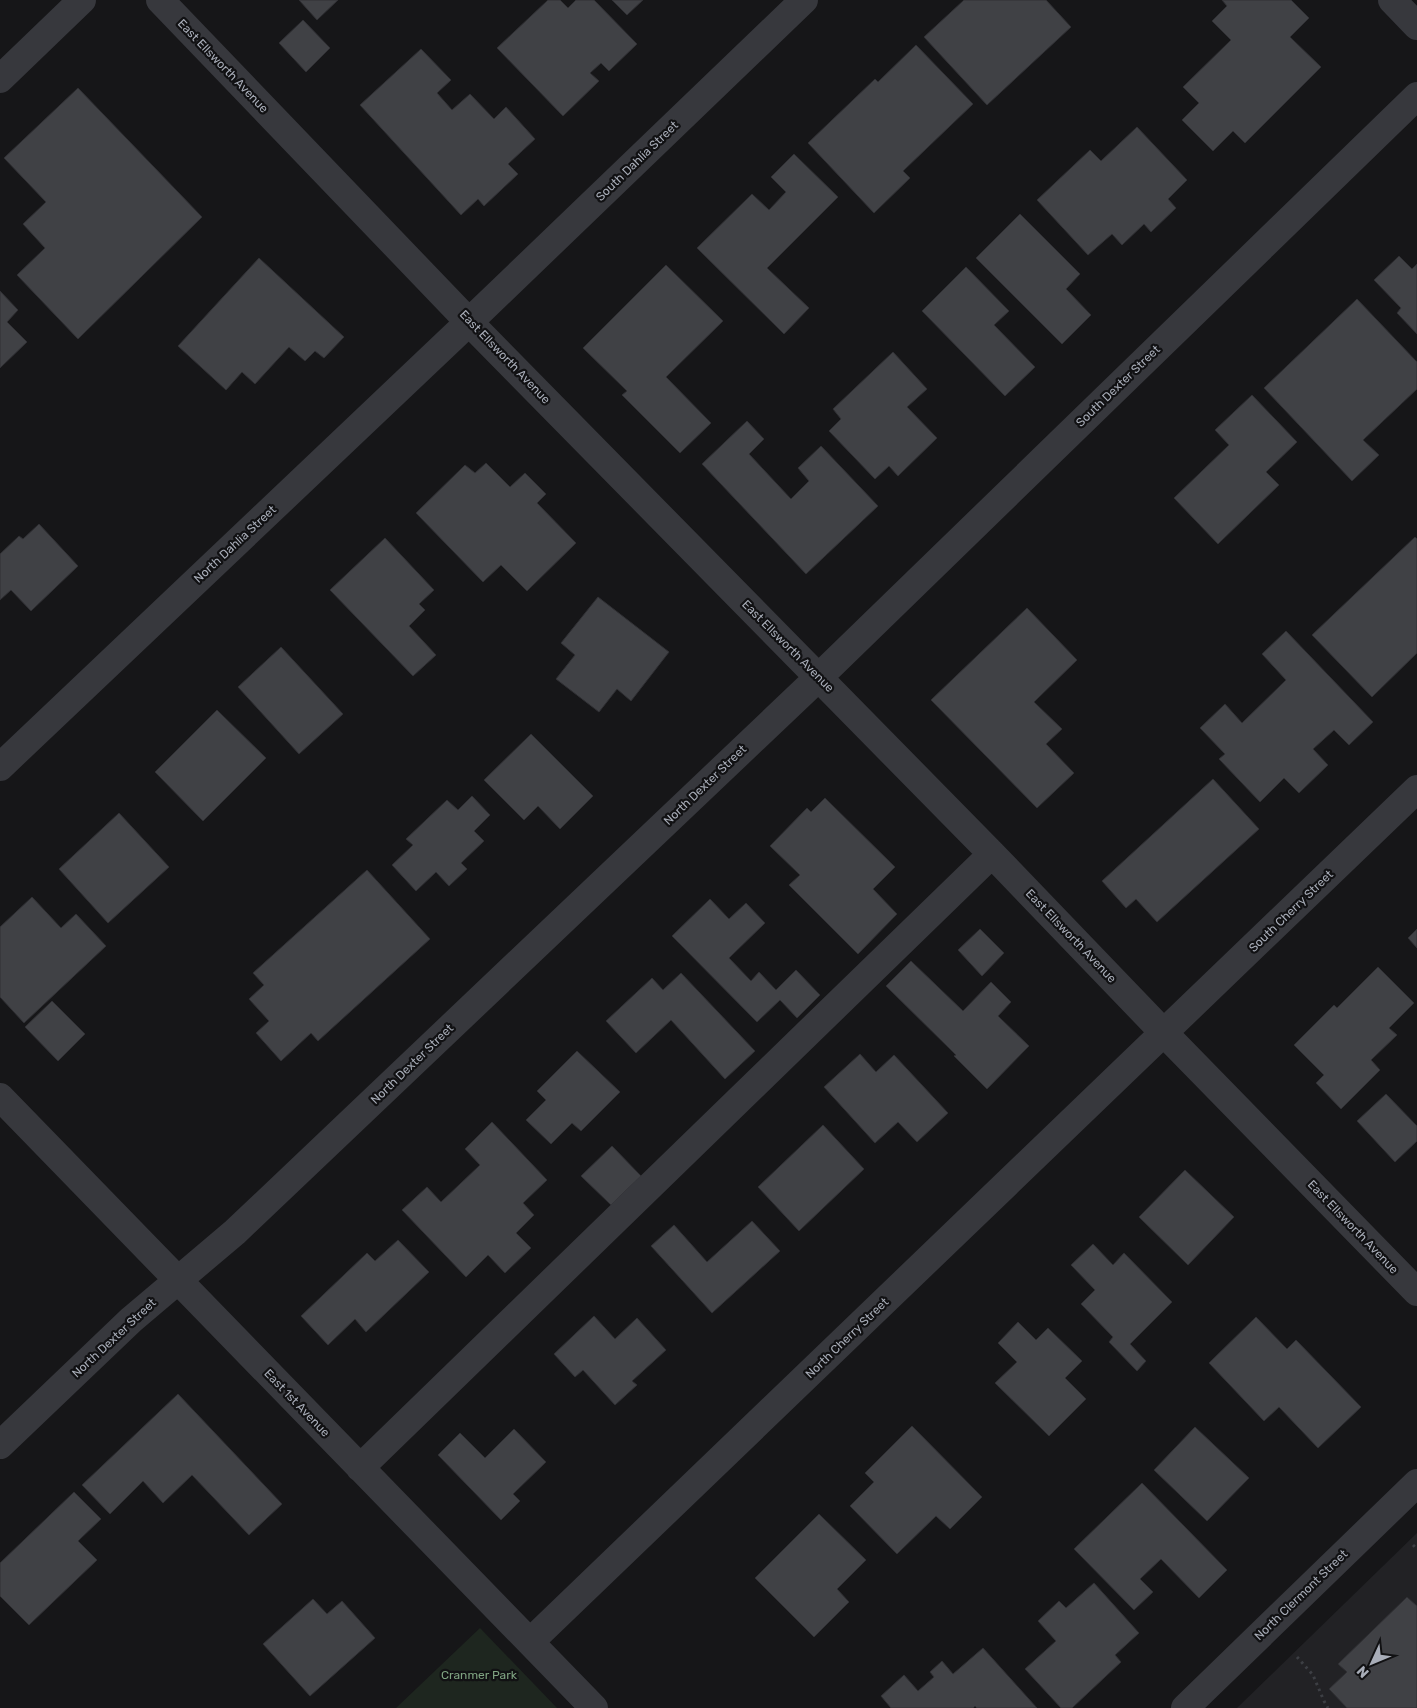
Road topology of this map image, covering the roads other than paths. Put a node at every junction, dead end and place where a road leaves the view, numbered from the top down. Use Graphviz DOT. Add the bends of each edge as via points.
graph roads {
  1 [pos="82,0"];
  2 [pos="160,0"];
  3 [pos="804,0"];
  4 [pos="1392,0"];
  5 [pos="1417,26"];
  6 [pos="0,79"];
  7 [pos="1417,96"];
  8 [pos="469,322"];
  9 [pos="818,677"];
  10 [pos="0,767"];
  11 [pos="1417,789"];
  12 [pos="992,854"];
  13 [pos="1164,1033"];
  14 [pos="2,1103"];
  15 [pos="178,1280"];
  16 [pos="1417,1292"];
  17 [pos="0,1445"];
  18 [pos="360,1468"];
  19 [pos="1417,1483"];
  20 [pos="530,1642"];
  21 [pos="594,1708"];
  22 [pos="1185,1708"];
  1 -- 6 [label="street"];
  2 -- 8 [label="street, East Ellsworth Avenue"];
  3 -- 8 [label="street, South Dahlia Street"];
  4 -- 5 [label="street"];
  7 -- 9 [label="street, South Dexter Street"];
  8 -- 9 [label="street, East Ellsworth Avenue"];
  8 -- 10 [label="street, North Dahlia Street"];
  9 -- 12 [label="street, East Ellsworth Avenue"];
  9 -- 15 [label="street, North Dexter Street" via="235,1232"];
  11 -- 13 [label="street, South Cherry Street"];
  12 -- 13 [label="street, East Ellsworth Avenue"];
  12 -- 18 [label="street"];
  13 -- 16 [label="street, East Ellsworth Avenue"];
  13 -- 20 [label="street, North Cherry Street"];
  14 -- 15 [label="street, East 1st Avenue"];
  15 -- 17 [label="street, North Dexter Street" via="131,1320"];
  15 -- 18 [label="street, East 1st Avenue"];
  18 -- 20 [label="street, East 1st Avenue"];
  19 -- 22 [label="street, North Clermont Street"];
  20 -- 21 [label="street, East 1st Avenue"];
}
